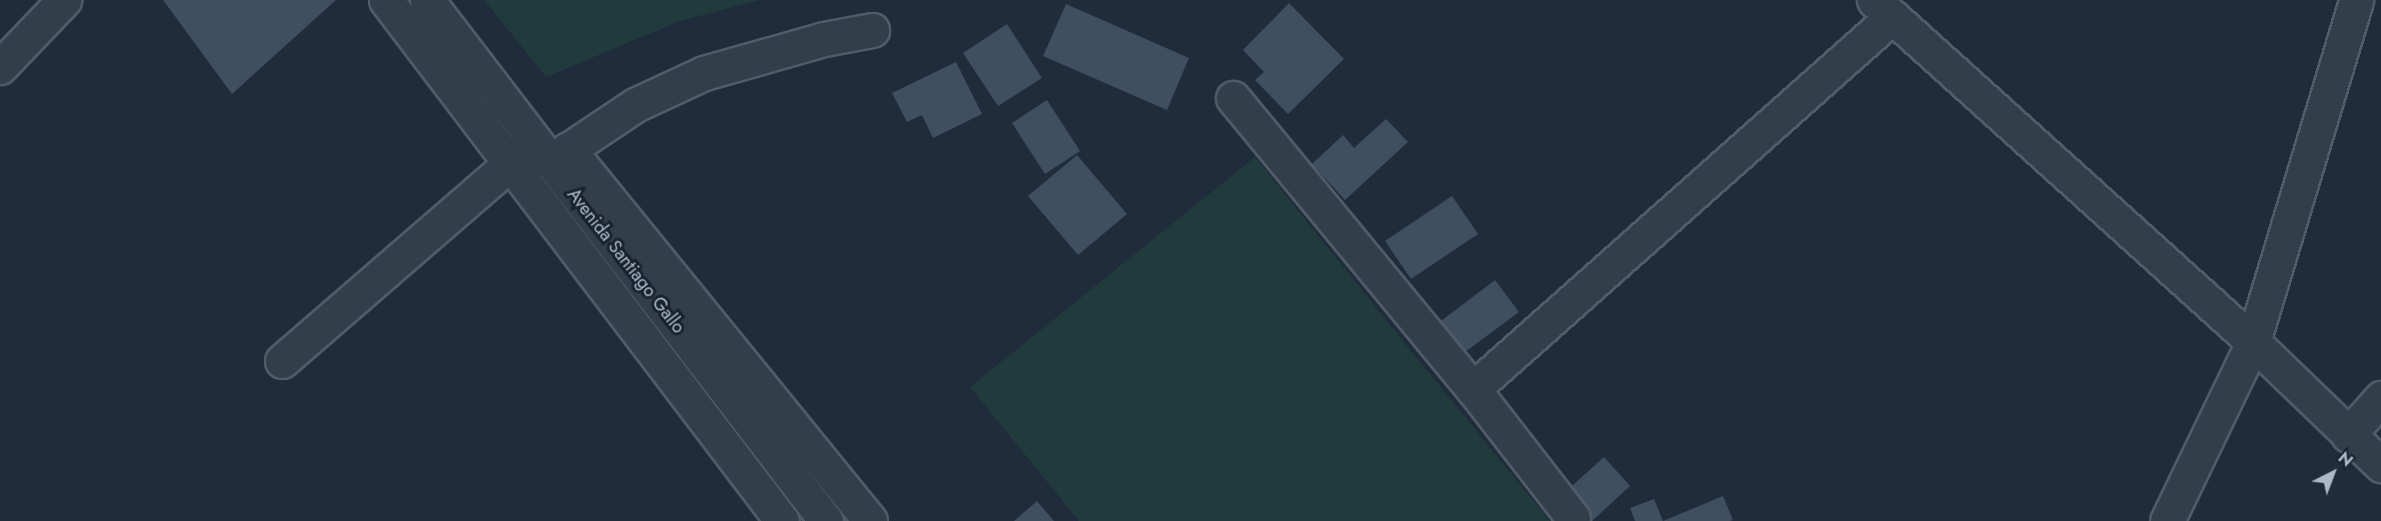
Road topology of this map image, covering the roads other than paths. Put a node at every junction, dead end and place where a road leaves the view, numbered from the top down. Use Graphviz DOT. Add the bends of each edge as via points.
graph roads {
  1 [pos="64,0"];
  2 [pos="386,0"];
  3 [pos="427,0"];
  4 [pos="2356,0"];
  5 [pos="1883,8"];
  6 [pos="872,30"];
  7 [pos="0,67"];
  8 [pos="1233,98"];
  9 [pos="551,151"];
  10 [pos="515,173"];
  11 [pos="2253,342"];
  12 [pos="282,361"];
  13 [pos="1473,389"];
  14 [pos="2381,398"];
  15 [pos="2348,435"];
  16 [pos="2381,465"];
  17 [pos="1573,518"];
  18 [pos="782,521"];
  19 [pos="826,521"];
  20 [pos="870,521"];
  21 [pos="2167,521"];
  1 -- 7 [label="street"];
  2 -- 10 [label="street, Avenida Santiago Gallo"];
  3 -- 9 [label="street, Avenida Santiago Gallo"];
  4 -- 11 [label="street"];
  5 -- 11 [label="street"];
  5 -- 13 [label="street"];
  6 -- 9 [label="street" via="824,39 704,73 634,105"];
  8 -- 13 [label="street"];
  9 -- 10 [label="street"];
  9 -- 19 [label="street, Avenida Santiago Gallo"];
  9 -- 20 [label="street"];
  10 -- 12 [label="street"];
  10 -- 18 [label="street, Avenida Santiago Gallo"];
  11 -- 15 [label="street"];
  11 -- 21 [label="street"];
  13 -- 17 [label="street"];
  14 -- 15 [label="street"];
  15 -- 16 [label="street"];
}
